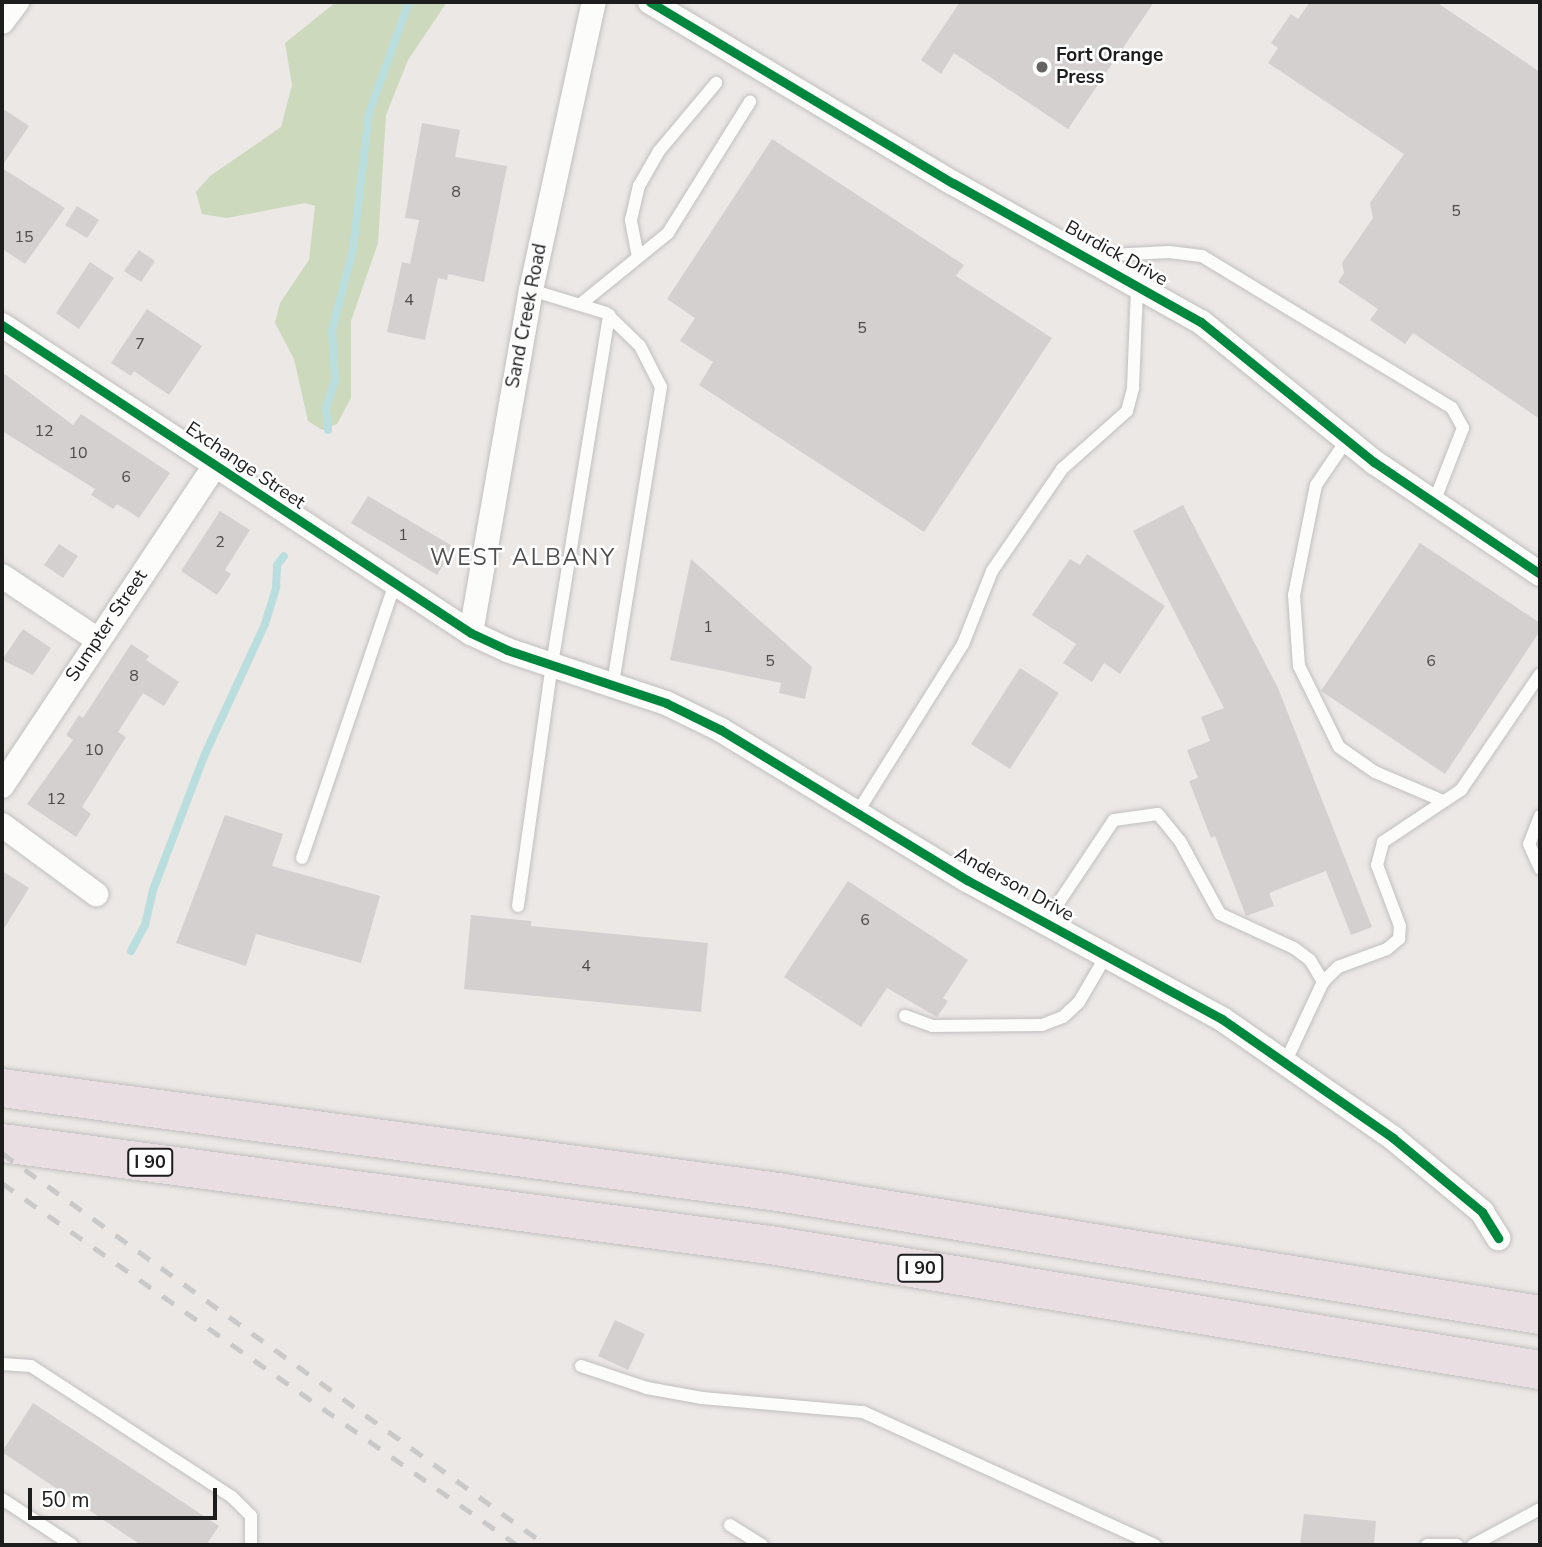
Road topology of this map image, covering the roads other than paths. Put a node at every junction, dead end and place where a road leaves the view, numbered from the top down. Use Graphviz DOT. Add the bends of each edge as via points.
graph roads {
  1 [pos="17,2"];
  2 [pos="594,2"];
  3 [pos="650,2"];
  4 [pos="2,22"];
  5 [pos="716,83"];
  6 [pos="750,102"];
  7 [pos="1084,256"];
  8 [pos="638,257"];
  9 [pos="1137,287"];
  10 [pos="531,289"];
  11 [pos="582,303"];
  12 [pos="609,315"];
  13 [pos="2,325"];
  14 [pos="1346,441"];
  15 [pos="214,467"];
  16 [pos="1434,502"];
  17 [pos="1540,573"];
  18 [pos="2,576"];
  19 [pos="395,583"];
  20 [pos="471,633"];
  21 [pos="98,640"];
  22 [pos="552,664"];
  23 [pos="1540,674"];
  24 [pos="613,683"];
  25 [pos="2,786"];
  26 [pos="1443,801"];
  27 [pos="857,813"];
  28 [pos="1540,816"];
  29 [pos="2,825"];
  30 [pos="302,858"];
  31 [pos="1540,869"];
  32 [pos="96,894"];
  33 [pos="518,906"];
  34 [pos="1045,923"];
  35 [pos="1106,956"];
  36 [pos="1323,982"];
  37 [pos="905,1016"];
  38 [pos="1285,1063"];
  39 [pos="2,1088"];
  40 [pos="2,1143"];
  41 [pos="1498,1238"];
  42 [pos="1324,1278"];
  43 [pos="1540,1298"];
  44 [pos="1540,1315"];
  45 [pos="2,1364"];
  46 [pos="581,1366"];
  47 [pos="1540,1370"];
  48 [pos="2,1499"];
  49 [pos="1540,1509"];
  50 [pos="730,1525"];
  51 [pos="72,1545"];
  52 [pos="251,1545"];
  53 [pos="762,1545"];
  54 [pos="1155,1545"];
  55 [pos="1427,1545"];
  56 [pos="1457,1545"];
  57 [pos="1473,1545"];
  1 -- 4 [label="street"];
  2 -- 10 [label="street, Sand Creek Road"];
  3 -- 7 [label="street, Burdick Drive"];
  5 -- 8 [label="lane" via="659,150 639,186 631,220"];
  6 -- 8 [label="lane" via="668,233"];
  7 -- 9 [label="street, Burdick Drive"];
  7 -- 16 [label="lane" via="1169,252 1202,256 1452,408 1463,429"];
  8 -- 11 [label="lane"];
  9 -- 14 [label="street, Burdick Drive" via="1224,338"];
  9 -- 27 [label="lane" via="1133,388 1127,411 1062,469 992,571 960,650"];
  10 -- 11 [label="lane"];
  10 -- 20 [label="street, Sand Creek Road"];
  11 -- 12 [label="lane"];
  12 -- 22 [label="lane"];
  12 -- 24 [label="lane" via="640,346 661,387"];
  13 -- 15 [label="street, Exchange Street"];
  14 -- 16 [label="street, Burdick Drive"];
  14 -- 26 [label="lane" via="1316,485 1294,595 1299,666 1339,747 1375,772"];
  15 -- 19 [label="street, Exchange Street"];
  15 -- 21 [label="street, Sumpter Street"];
  16 -- 17 [label="street, Burdick Drive"];
  18 -- 21 [label="street"];
  19 -- 20 [label="street, Exchange Street"];
  19 -- 30 [label="lane"];
  20 -- 22 [label="street, Anderson Drive"];
  21 -- 25 [label="street, Sumpter Street"];
  22 -- 24 [label="street, Anderson Drive"];
  22 -- 33 [label="lane"];
  23 -- 26 [label="lane" via="1461,790"];
  24 -- 27 [label="street, Anderson Drive" via="721,730"];
  26 -- 36 [label="lane" via="1383,842 1377,865 1400,926 1399,939 1387,949 1338,967"];
  27 -- 34 [label="street, Anderson Drive"];
  28 -- 31 [label="lane" via="1529,844"];
  29 -- 32 [label="street"];
  34 -- 35 [label="street, Anderson Drive"];
  34 -- 36 [label="lane" via="1114,820 1158,814 1180,841 1220,914 1294,947 1310,960"];
  35 -- 37 [label="lane" via="1079,1002 1063,1017 1042,1025 932,1026"];
  35 -- 38 [label="street, Anderson Drive" via="1222,1019"];
  36 -- 38 [label="lane"];
  38 -- 41 [label="street, Anderson Drive" via="1456,1189 1482,1213"];
  39 -- 42 [label="highway" via="751,1188"];
  40 -- 47 [label="highway, I 90" via="770,1245"];
  42 -- 43 [label="highway"];
  42 -- 44 [label="highway"];
  45 -- 52 [label="lane" via="31,1366 232,1497 251,1516"];
  46 -- 54 [label="lane" via="631,1384 702,1398 863,1412"];
  48 -- 51 [label="lane"];
  49 -- 57 [label="lane"];
  50 -- 53 [label="lane"];
  55 -- 56 [label="lane"];
}
